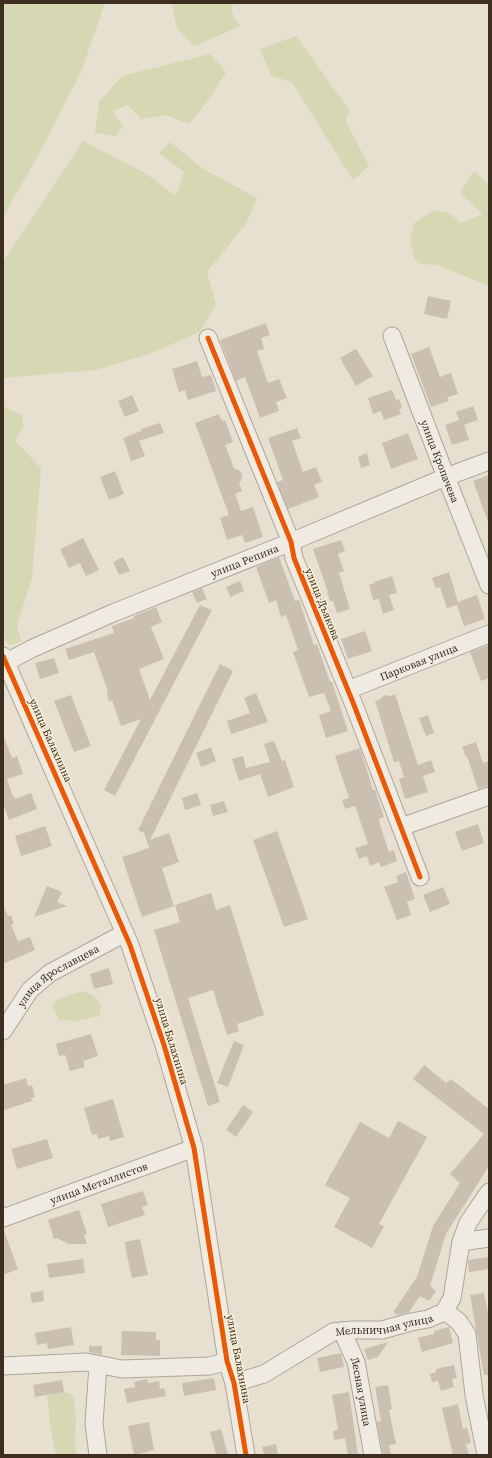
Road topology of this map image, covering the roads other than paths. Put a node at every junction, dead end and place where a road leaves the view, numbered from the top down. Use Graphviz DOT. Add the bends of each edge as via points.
graph roads {
  1 [pos="392,336"];
  2 [pos="208,338"];
  3 [pos="489,461"];
  4 [pos="446,477"];
  5 [pos="291,542"];
  6 [pos="489,585"];
  7 [pos="489,634"];
  8 [pos="4,661"];
  9 [pos="348,690"];
  10 [pos="489,796"];
  11 [pos="401,827"];
  12 [pos="420,877"];
  13 [pos="125,933"];
  14 [pos="3,1031"];
  15 [pos="194,1148"];
  16 [pos="489,1192"];
  17 [pos="3,1218"];
  18 [pos="489,1238"];
  19 [pos="460,1242"];
  20 [pos="445,1310"];
  21 [pos="342,1331"];
  22 [pos="227,1361"];
  23 [pos="98,1364"];
  24 [pos="3,1366"];
  25 [pos="234,1383"];
  26 [pos="98,1455"];
  27 [pos="246,1455"];
  28 [pos="373,1455"];
  29 [pos="486,1455"];
  1 -- 4 [label="street, улица Кропачева"];
  2 -- 5 [label="street, улица Дъякова"];
  3 -- 4 [label="street, улица Репина"];
  4 -- 5 [label="street, улица Репина"];
  4 -- 6 [label="street, улица Кропачева"];
  5 -- 8 [label="street, улица Репина" via="113,612"];
  5 -- 9 [label="street, улица Дъякова" via="294,558"];
  7 -- 9 [label="street, Парковая улица"];
  8 -- 13 [label="street, улица Балахнина"];
  9 -- 11 [label="street, улица Дъякова"];
  10 -- 11 [label="street"];
  11 -- 12 [label="street, улица Дъякова"];
  13 -- 14 [label="street, улица Ярославцева" via="50,973 30,990"];
  13 -- 15 [label="street, улица Балахнина" via="164,1045"];
  15 -- 17 [label="street, улица Металлистов"];
  15 -- 22 [label="street, улица Балахнина"];
  16 -- 19 [label="street, Мельничная улица" via="468,1223"];
  18 -- 19 [label="street"];
  19 -- 20 [label="street, Мельничная улица" via="452,1298"];
  20 -- 21 [label="street, Мельничная улица" via="428,1319 382,1330"];
  20 -- 29 [label="street" via="459,1322 467,1334 474,1395"];
  21 -- 25 [label="street, Мельничная улица" via="333,1332 264,1374"];
  21 -- 28 [label="street, Лесная улица" via="356,1362"];
  22 -- 23 [label="street" via="210,1366 122,1369"];
  22 -- 25 [label="street, улица Балахнина"];
  23 -- 24 [label="street" via="86,1362"];
  23 -- 26 [label="street" via="94,1424"];
  25 -- 27 [label="street, улица Балахнина"];
}
